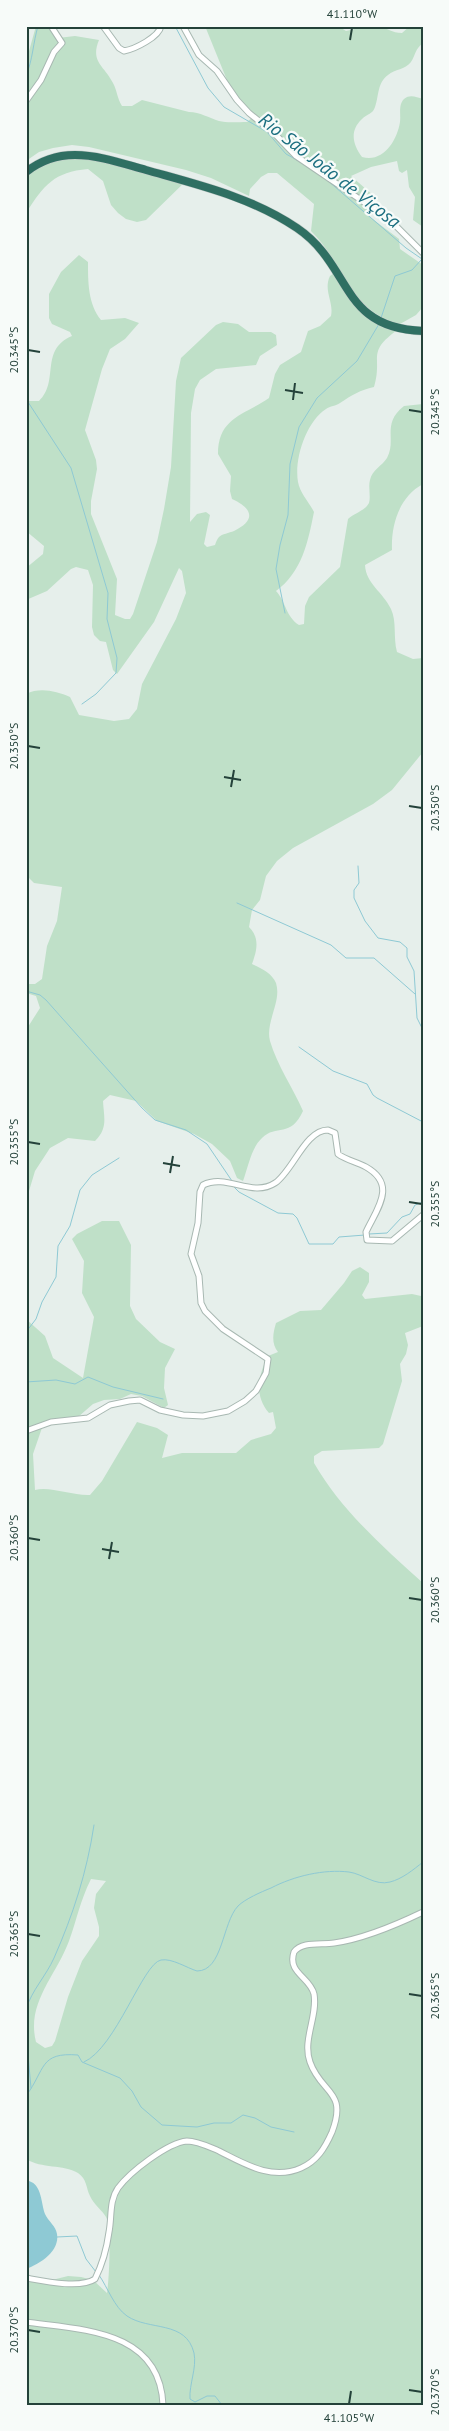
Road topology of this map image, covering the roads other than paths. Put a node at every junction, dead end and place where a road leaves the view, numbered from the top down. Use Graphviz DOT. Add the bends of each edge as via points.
graph roads {
  1 [pos="51,26"];
  2 [pos="103,26"];
  3 [pos="162,26"];
  4 [pos="183,26"];
  5 [pos="26,101"];
  6 [pos="26,172"];
  7 [pos="423,253"];
  8 [pos="423,331"];
  9 [pos="423,1215"];
  10 [pos="26,1431"];
  11 [pos="423,1912"];
  12 [pos="26,2278"];
  13 [pos="26,2322"];
  14 [pos="163,2405"];
  1 -- 5 [label="street" via="61,45"];
  2 -- 3 [label="street" via="124,51 155,35"];
  4 -- 7 [label="street" via="199,55 217,71 249,113 296,156 389,219"];
  6 -- 8 [label="highway" via="51,158 84,155 226,192 306,234 359,305 376,321 395,328"];
  9 -- 10 [label="street" via="392,1241 367,1240 366,1232 381,1203 382,1184 368,1168 338,1154 335,1133 328,1130 314,1134 271,1185 250,1188 218,1181 203,1185 191,1254 199,1276 201,1303 223,1329 268,1359 268,1368 260,1386 238,1406 212,1415 173,1414 136,1400 110,1405 88,1418 51,1422"];
  11 -- 12 [label="street" via="355,1938 303,1945 294,1952 294,1968 314,1996 309,2060 336,2099 338,2108 332,2131 319,2156 296,2170 274,2174 205,2145 180,2142 147,2162 118,2189 112,2202 108,2237 95,2279 65,2283"];
  13 -- 14 [label="street" via="92,2332 125,2343 154,2369 160,2380"];
}
